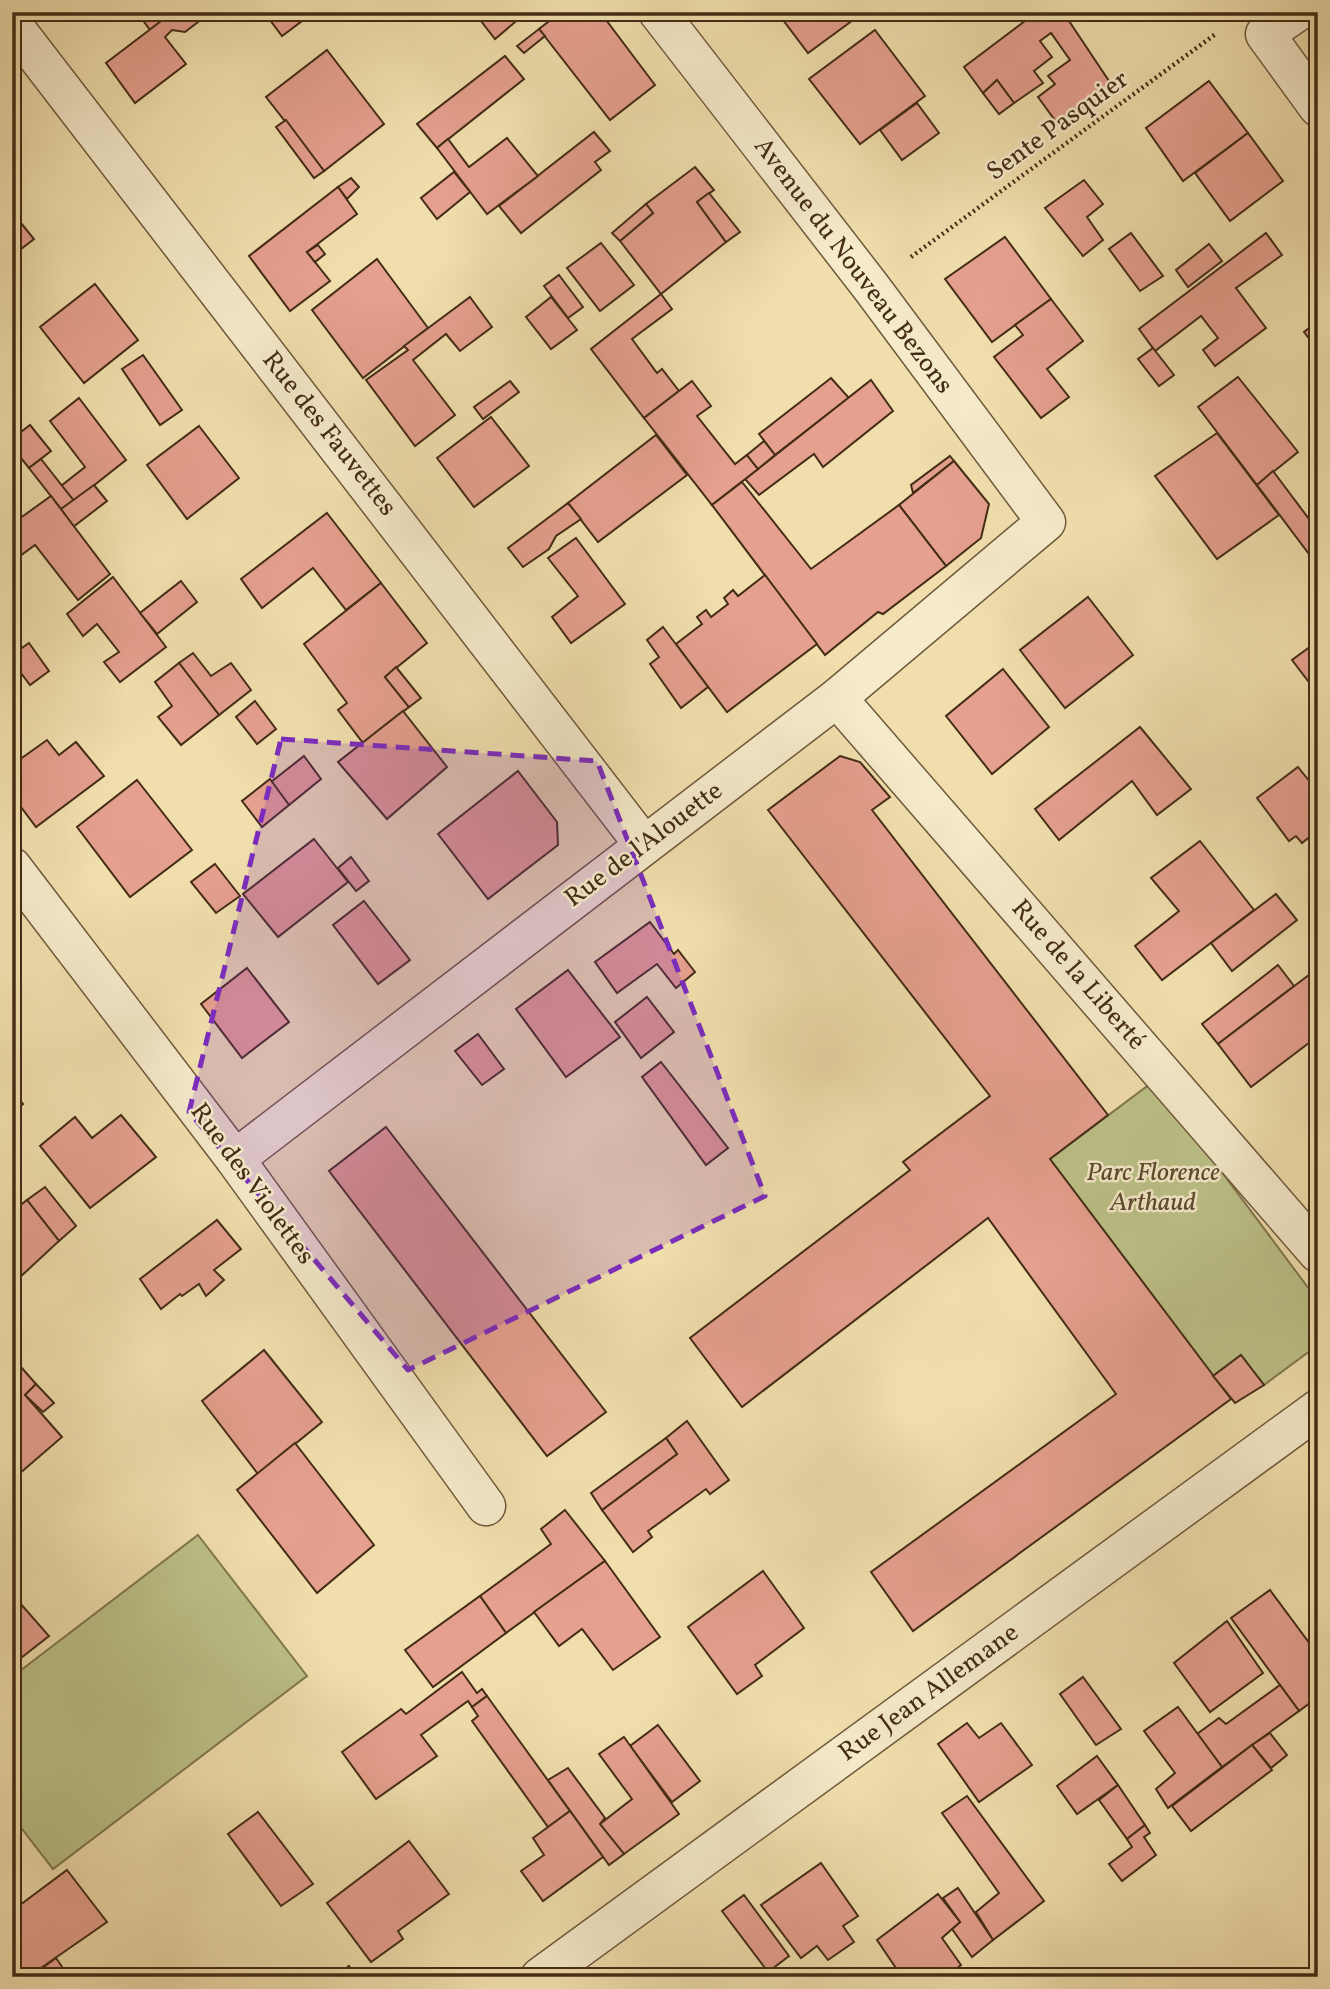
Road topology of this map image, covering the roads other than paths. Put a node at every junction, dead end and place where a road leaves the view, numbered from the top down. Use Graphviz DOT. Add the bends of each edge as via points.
graph roads {
  1 [pos="658,12"];
  2 [pos="1297,12"];
  3 [pos="12,24"];
  4 [pos="1318,107"];
  5 [pos="1046,522"];
  6 [pos="837,698"];
  7 [pos="645,845"];
  8 [pos="12,867"];
  9 [pos="235,1159"];
  10 [pos="1318,1253"];
  11 [pos="1318,1409"];
  12 [pos="486,1506"];
  13 [pos="540,1977"];
  1 -- 5 [label="street, Avenue du Nouveau Bezons"];
  2 -- 4 [label="street" via="1265,34"];
  3 -- 7 [label="street, Rue des Fauvettes"];
  5 -- 6 [label="street, Rue de l'Alouette"];
  6 -- 7 [label="street, Rue de l'Alouette"];
  6 -- 10 [label="street, Rue de la Liberté"];
  7 -- 9 [label="street, Rue de l'Alouette"];
  8 -- 9 [label="street, Rue des Violettes"];
  9 -- 12 [label="street, Rue des Violettes"];
  11 -- 13 [label="street, Rue Jean Allemane"];
}
